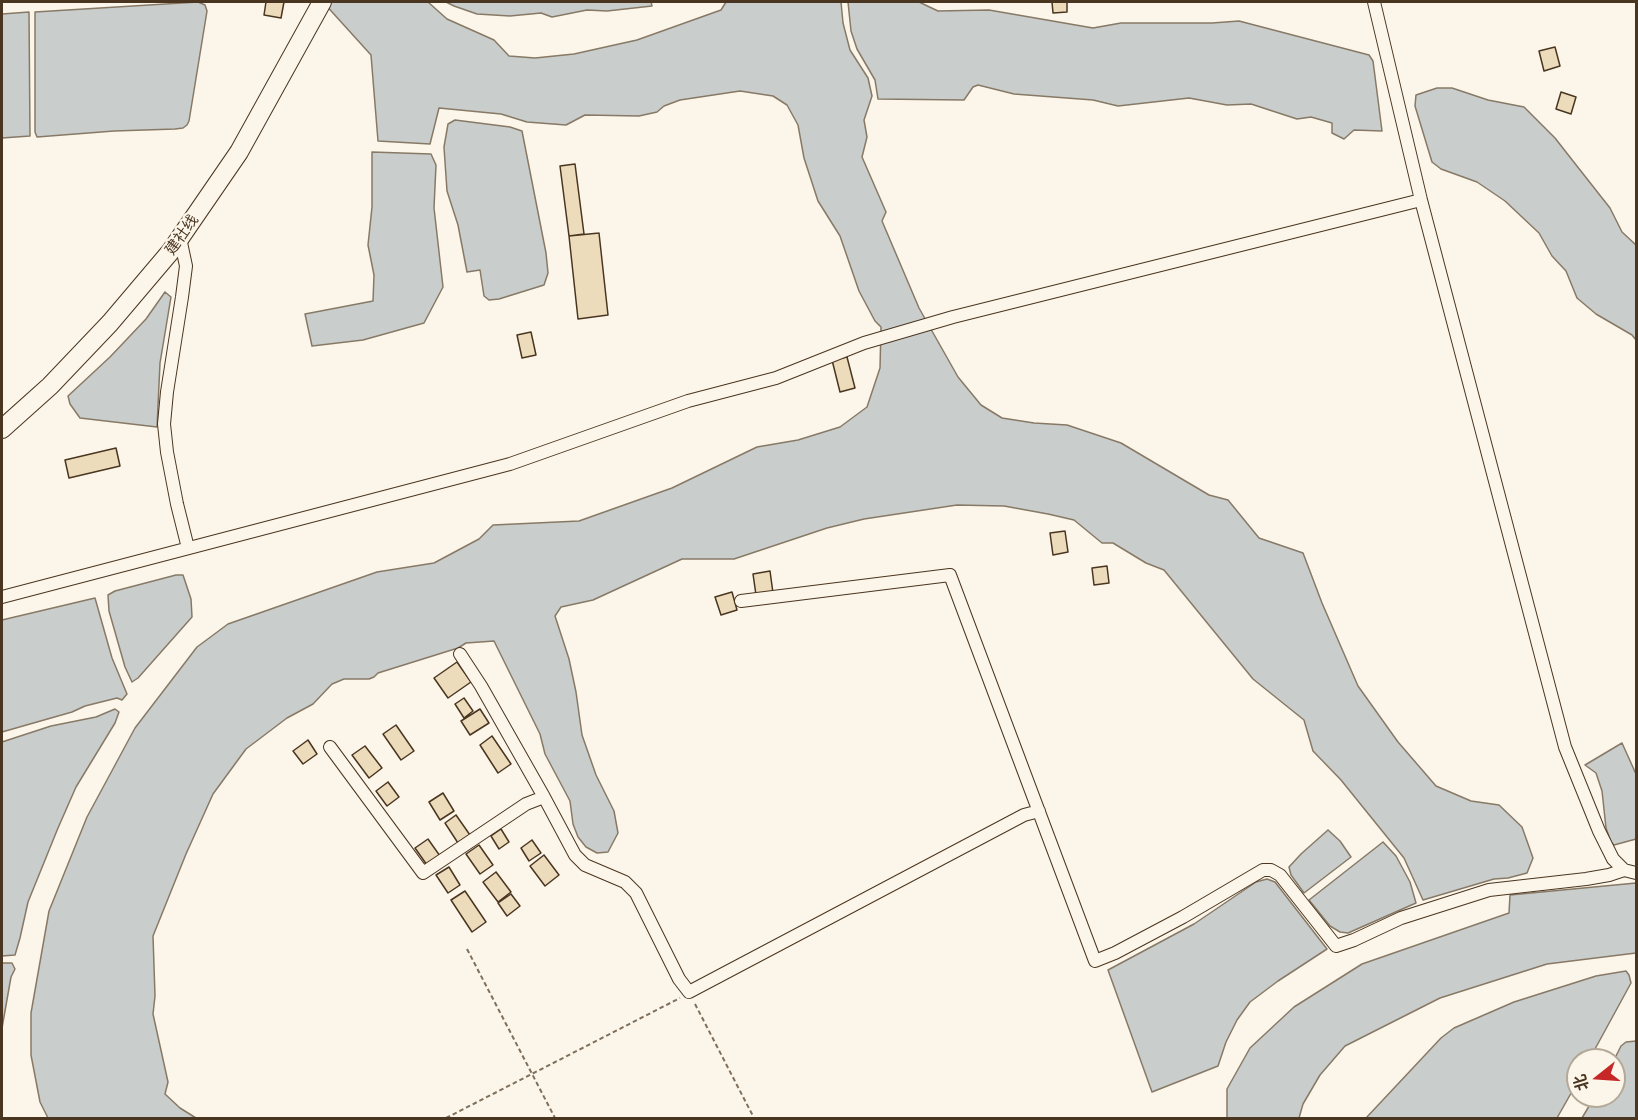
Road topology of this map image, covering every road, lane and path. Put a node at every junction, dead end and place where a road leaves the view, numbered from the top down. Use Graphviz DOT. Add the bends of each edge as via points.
graph roads {
  1 [pos="1374,2"];
  2 [pos="321,5"];
  3 [pos="1421,200"];
  4 [pos="180,238"];
  5 [pos="2,429"];
  6 [pos="188,548"];
  7 [pos="2,597"];
  8 [pos="741,601"];
  9 [pos="460,654"];
  10 [pos="330,747"];
  11 [pos="544,797"];
  12 [pos="1039,811"];
  13 [pos="1630,872"];
  14 [pos="467,950"];
  15 [pos="689,992"];
  16 [pos="532,1074"];
  17 [pos="447,1119"];
  18 [pos="555,1119"];
  19 [pos="754,1119"];
  1 -- 3 [label="street"];
  2 -- 4 [label="main road, 建社线" via="239,152"];
  3 -- 6 [label="street" via="952,317 864,343 776,378 688,400 510,464"];
  3 -- 13 [label="street" via="1565,747 1613,859"];
  4 -- 5 [label="main road, 建社线" via="111,323"];
  4 -- 6 [label="street" via="186,266 164,424"];
  6 -- 7 [label="street"];
  8 -- 12 [label="street" via="950,574"];
  9 -- 11 [label="street"];
  10 -- 11 [label="street" via="423,873 526,804"];
  11 -- 15 [label="street" via="575,855 585,865 625,882 636,893"];
  12 -- 13 [label="street" via="1095,961 1192,912 1263,870 1280,875 1336,946 1401,918 1489,890"];
  12 -- 15 [label="street" via="1024,815"];
  14 -- 16 [label="path"];
  15 -- 16 [label="path"];
  15 -- 19 [label="path"];
  16 -- 17 [label="path"];
  16 -- 18 [label="path"];
}
